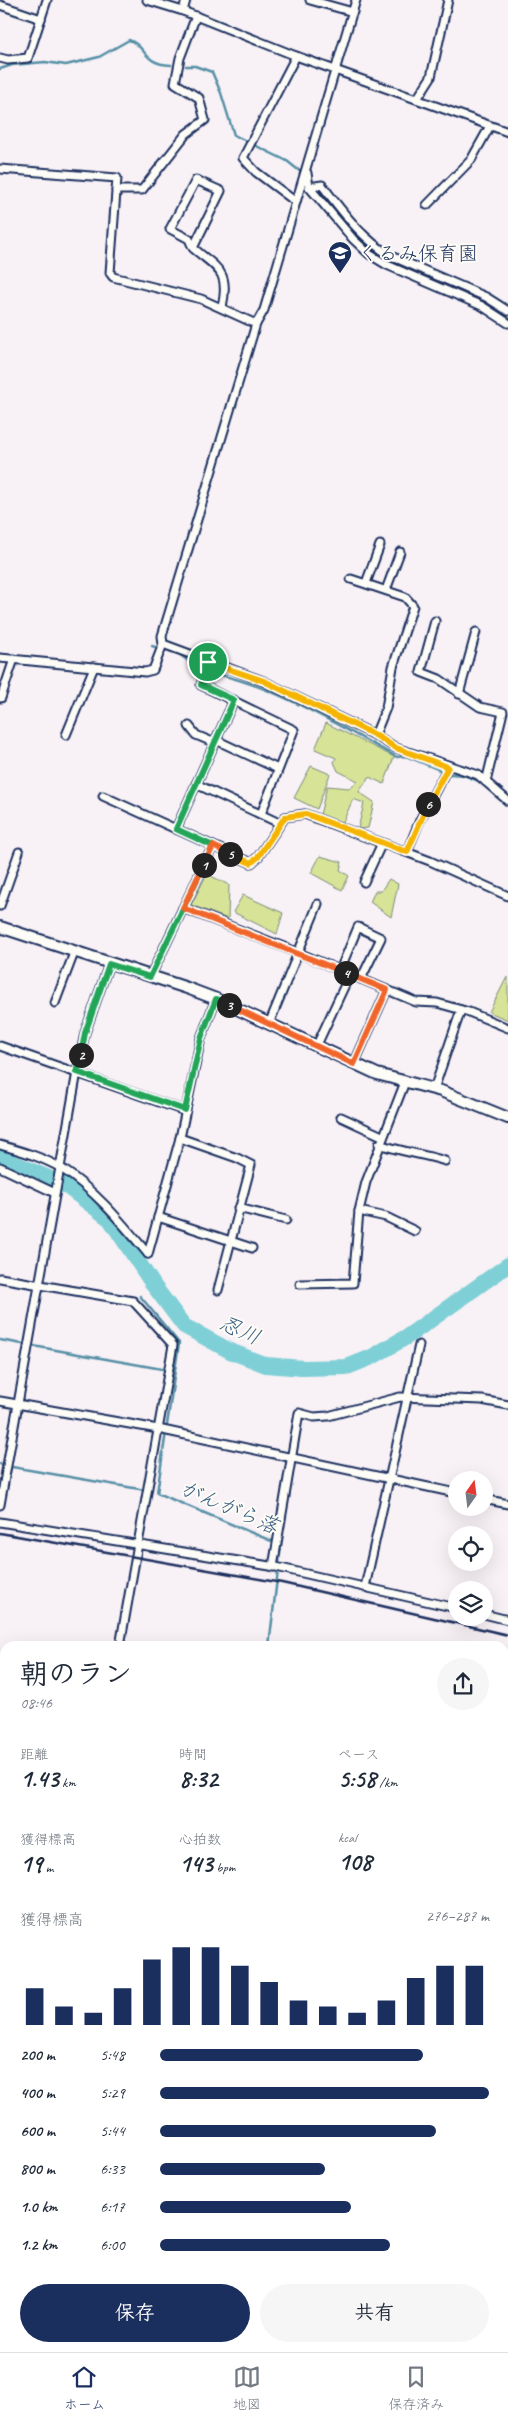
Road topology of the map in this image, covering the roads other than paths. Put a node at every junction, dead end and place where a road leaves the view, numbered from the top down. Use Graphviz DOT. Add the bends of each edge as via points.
graph roads {
  1 [pos="47,0"];
  2 [pos="147,0"];
  3 [pos="186,0"];
  4 [pos="310,0"];
  5 [pos="356,0"];
  6 [pos="448,0"];
  7 [pos="0,5"];
  8 [pos="183,11"];
  9 [pos="353,12"];
  10 [pos="196,16"];
  11 [pos="41,19"];
  12 [pos="296,56"];
  13 [pos="0,58"];
  14 [pos="337,70"];
  15 [pos="417,99"];
  16 [pos="490,126"];
  17 [pos="508,132"];
  18 [pos="0,169"];
  19 [pos="306,170"];
  20 [pos="309,187"];
  21 [pos="116,190"];
  22 [pos="296,202"];
  23 [pos="427,205"];
  24 [pos="193,248"];
  25 [pos="222,307"];
  26 [pos="508,311"];
  27 [pos="508,323"];
  28 [pos="256,324"];
  29 [pos="380,546"];
  30 [pos="400,552"];
  31 [pos="351,579"];
  32 [pos="366,583"];
  33 [pos="386,590"];
  34 [pos="435,621"];
  35 [pos="476,632"];
  36 [pos="163,644"];
  37 [pos="0,658"];
  38 [pos="14,659"];
  39 [pos="208,662"];
  40 [pos="94,667"];
  41 [pos="459,694"];
  42 [pos="1,698"];
  43 [pos="234,700"];
  44 [pos="189,726"];
  45 [pos="66,735"];
  46 [pos="375,735"];
  47 [pos="215,742"];
  48 [pos="448,767"];
  49 [pos="278,769"];
  50 [pos="486,782"];
  51 [pos="196,784"];
  52 [pos="103,796"];
  53 [pos="508,801"];
  54 [pos="261,814"];
  55 [pos="279,823"];
  56 [pos="176,829"];
  57 [pos="382,843"];
  58 [pos="213,846"];
  59 [pos="19,852"];
  60 [pos="407,852"];
  61 [pos="364,882"];
  62 [pos="508,896"];
  63 [pos="318,904"];
  64 [pos="0,906"];
  65 [pos="183,908"];
  66 [pos="0,927"];
  67 [pos="74,953"];
  68 [pos="299,953"];
  69 [pos="109,964"];
  70 [pos="340,970"];
  71 [pos="350,974"];
  72 [pos="150,977"];
  73 [pos="361,979"];
  74 [pos="387,990"];
  75 [pos="216,999"];
  76 [pos="55,1003"];
  77 [pos="461,1010"];
  78 [pos="269,1024"];
  79 [pos="508,1028"];
  80 [pos="0,1046"];
  81 [pos="316,1047"];
  82 [pos="354,1064"];
  83 [pos="77,1072"];
  84 [pos="405,1082"];
  85 [pos="434,1089"];
  86 [pos="185,1110"];
  87 [pos="341,1118"];
  88 [pos="508,1118"];
  89 [pos="382,1136"];
  90 [pos="180,1138"];
  91 [pos="379,1144"];
  92 [pos="0,1145"];
  93 [pos="445,1160"];
  94 [pos="0,1167"];
  95 [pos="59,1170"];
  96 [pos="55,1191"];
  97 [pos="238,1208"];
  98 [pos="359,1211"];
  99 [pos="158,1216"];
  100 [pos="286,1220"];
  101 [pos="415,1231"];
  102 [pos="230,1241"];
  103 [pos="252,1248"];
  104 [pos="0,1278"];
  105 [pos="300,1284"];
  106 [pos="40,1285"];
  107 [pos="218,1290"];
  108 [pos="419,1345"];
  109 [pos="407,1397"];
  110 [pos="0,1401"];
  111 [pos="18,1404"];
  112 [pos="508,1405"];
  113 [pos="159,1429"];
  114 [pos="291,1458"];
  115 [pos="389,1480"];
  116 [pos="448,1492"];
  117 [pos="493,1501"];
  118 [pos="508,1504"];
  119 [pos="0,1505"];
  120 [pos="0,1522"];
  121 [pos="138,1546"];
  122 [pos="277,1567"];
  123 [pos="365,1587"];
  124 [pos="448,1606"];
  125 [pos="493,1616"];
  126 [pos="508,1620"];
  127 [pos="121,1641"];
  1 -- 11 [label="street"];
  2 -- 8 [label="street"];
  3 -- 8 [label="street"];
  4 -- 9 [label="street"];
  5 -- 9 [label="street"];
  6 -- 15 [label="street" via="431,77"];
  7 -- 11 [label="street"];
  8 -- 10 [label="street"];
  9 -- 14 [label="street"];
  10 -- 12 [label="street"];
  10 -- 21 [label="street" via="180,58 176,83 199,98 205,120 186,134 142,190"];
  11 -- 13 [label="street" via="28,58"];
  12 -- 14 [label="street"];
  12 -- 22 [label="street" via="243,158"];
  14 -- 15 [label="street"];
  14 -- 19 [label="street"];
  15 -- 16 [label="street"];
  16 -- 17 [label="street"];
  16 -- 23 [label="street" via="471,160"];
  18 -- 21 [label="street" via="117,178"];
  19 -- 20 [label="street"];
  19 -- 22 [label="street"];
  20 -- 26 [label="street" via="322,185 358,232 376,247 486,297"];
  20 -- 27 [label="street" via="369,254 482,306"];
  21 -- 25 [label="street" via="110,273 113,277 201,298"];
  22 -- 28 [label="street" via="264,310"];
  24 -- 24 [label="street" via="221,191 196,180 170,229 190,239"];
  24 -- 25 [label="street" via="220,271 226,281"];
  25 -- 28 [label="street"];
  28 -- 36 [label="street" via="162,636"];
  29 -- 32 [label="street"];
  30 -- 33 [label="street"];
  31 -- 32 [label="street"];
  32 -- 33 [label="street"];
  33 -- 46 [label="street" via="404,597 413,606 393,667 386,708"];
  34 -- 41 [label="street" via="421,672 439,679"];
  35 -- 41 [label="street"];
  36 -- 39 [label="street"];
  36 -- 40 [label="street" via="153,670"];
  37 -- 38 [label="street"];
  38 -- 40 [label="street"];
  38 -- 42 [label="street"];
  39 -- 43 [label="street" via="201,685"];
  39 -- 46 [label="street" via="264,681"];
  40 -- 45 [label="street"];
  41 -- 50 [label="street" via="480,707 503,712"];
  43 -- 47 [label="street"];
  43 -- 49 [label="street" via="294,730"];
  44 -- 47 [label="street" via="196,735"];
  46 -- 48 [label="street" via="396,748"];
  47 -- 49 [label="street"];
  47 -- 51 [label="street"];
  48 -- 50 [label="street" via="478,775"];
  48 -- 60 [label="street"];
  49 -- 54 [label="street"];
  50 -- 53 [label="street"];
  51 -- 54 [label="street"];
  51 -- 56 [label="street"];
  52 -- 56 [label="street"];
  54 -- 55 [label="street"];
  55 -- 57 [label="street" via="285,817 306,814"];
  55 -- 58 [label="street" via="251,863"];
  56 -- 58 [label="street"];
  57 -- 60 [label="street"];
  57 -- 61 [label="street"];
  58 -- 65 [label="street"];
  59 -- 64 [label="street"];
  60 -- 62 [label="street"];
  63 -- 68 [label="street"];
  65 -- 68 [label="street"];
  65 -- 72 [label="street"];
  66 -- 67 [label="street"];
  67 -- 69 [label="street"];
  67 -- 76 [label="street"];
  68 -- 70 [label="street"];
  68 -- 78 [label="street"];
  69 -- 72 [label="street"];
  69 -- 83 [label="street" via="85,1033"];
  70 -- 71 [label="street"];
  70 -- 73 [label="street" via="358,927 381,938"];
  71 -- 73 [label="street"];
  71 -- 81 [label="street"];
  72 -- 75 [label="street"];
  73 -- 74 [label="street"];
  74 -- 77 [label="street" via="416,1002"];
  74 -- 82 [label="street"];
  75 -- 78 [label="street"];
  75 -- 86 [label="street" via="201,1038"];
  77 -- 79 [label="street"];
  77 -- 85 [label="street"];
  78 -- 81 [label="street"];
  80 -- 83 [label="street"];
  81 -- 82 [label="street"];
  82 -- 84 [label="street"];
  83 -- 86 [label="street"];
  83 -- 95 [label="street"];
  84 -- 85 [label="street"];
  84 -- 89 [label="street"];
  85 -- 88 [label="street"];
  86 -- 90 [label="street"];
  87 -- 89 [label="street"];
  89 -- 91 [label="street"];
  90 -- 97 [label="street" via="251,1165"];
  90 -- 99 [label="street"];
  91 -- 93 [label="street"];
  91 -- 98 [label="street"];
  92 -- 95 [label="street" via="36,1156"];
  94 -- 96 [label="street"];
  95 -- 96 [label="street"];
  95 -- 99 [label="street" via="94,1192 148,1254"];
  96 -- 106 [label="street"];
  97 -- 100 [label="street"];
  97 -- 102 [label="street"];
  98 -- 101 [label="street" via="386,1217"];
  98 -- 105 [label="street" via="353,1283"];
  99 -- 102 [label="street"];
  102 -- 103 [label="street"];
  102 -- 107 [label="street"];
  104 -- 106 [label="street"];
  106 -- 111 [label="street"];
  106 -- 113 [label="street" via="133,1301 173,1346"];
  108 -- 109 [label="street"];
  109 -- 112 [label="street" via="482,1400"];
  109 -- 114 [label="street" via="328,1416 299,1413"];
  109 -- 115 [label="street"];
  110 -- 111 [label="street"];
  111 -- 113 [label="street"];
  111 -- 119 [label="street"];
  113 -- 114 [label="street"];
  113 -- 121 [label="street"];
  114 -- 115 [label="street"];
  114 -- 122 [label="street" via="276,1549"];
  115 -- 116 [label="street"];
  115 -- 123 [label="street"];
  117 -- 118 [label="street"];
  120 -- 121 [label="street"];
  121 -- 122 [label="street"];
  121 -- 127 [label="street"];
  122 -- 123 [label="street"];
  123 -- 124 [label="street"];
  125 -- 126 [label="street"];
}
